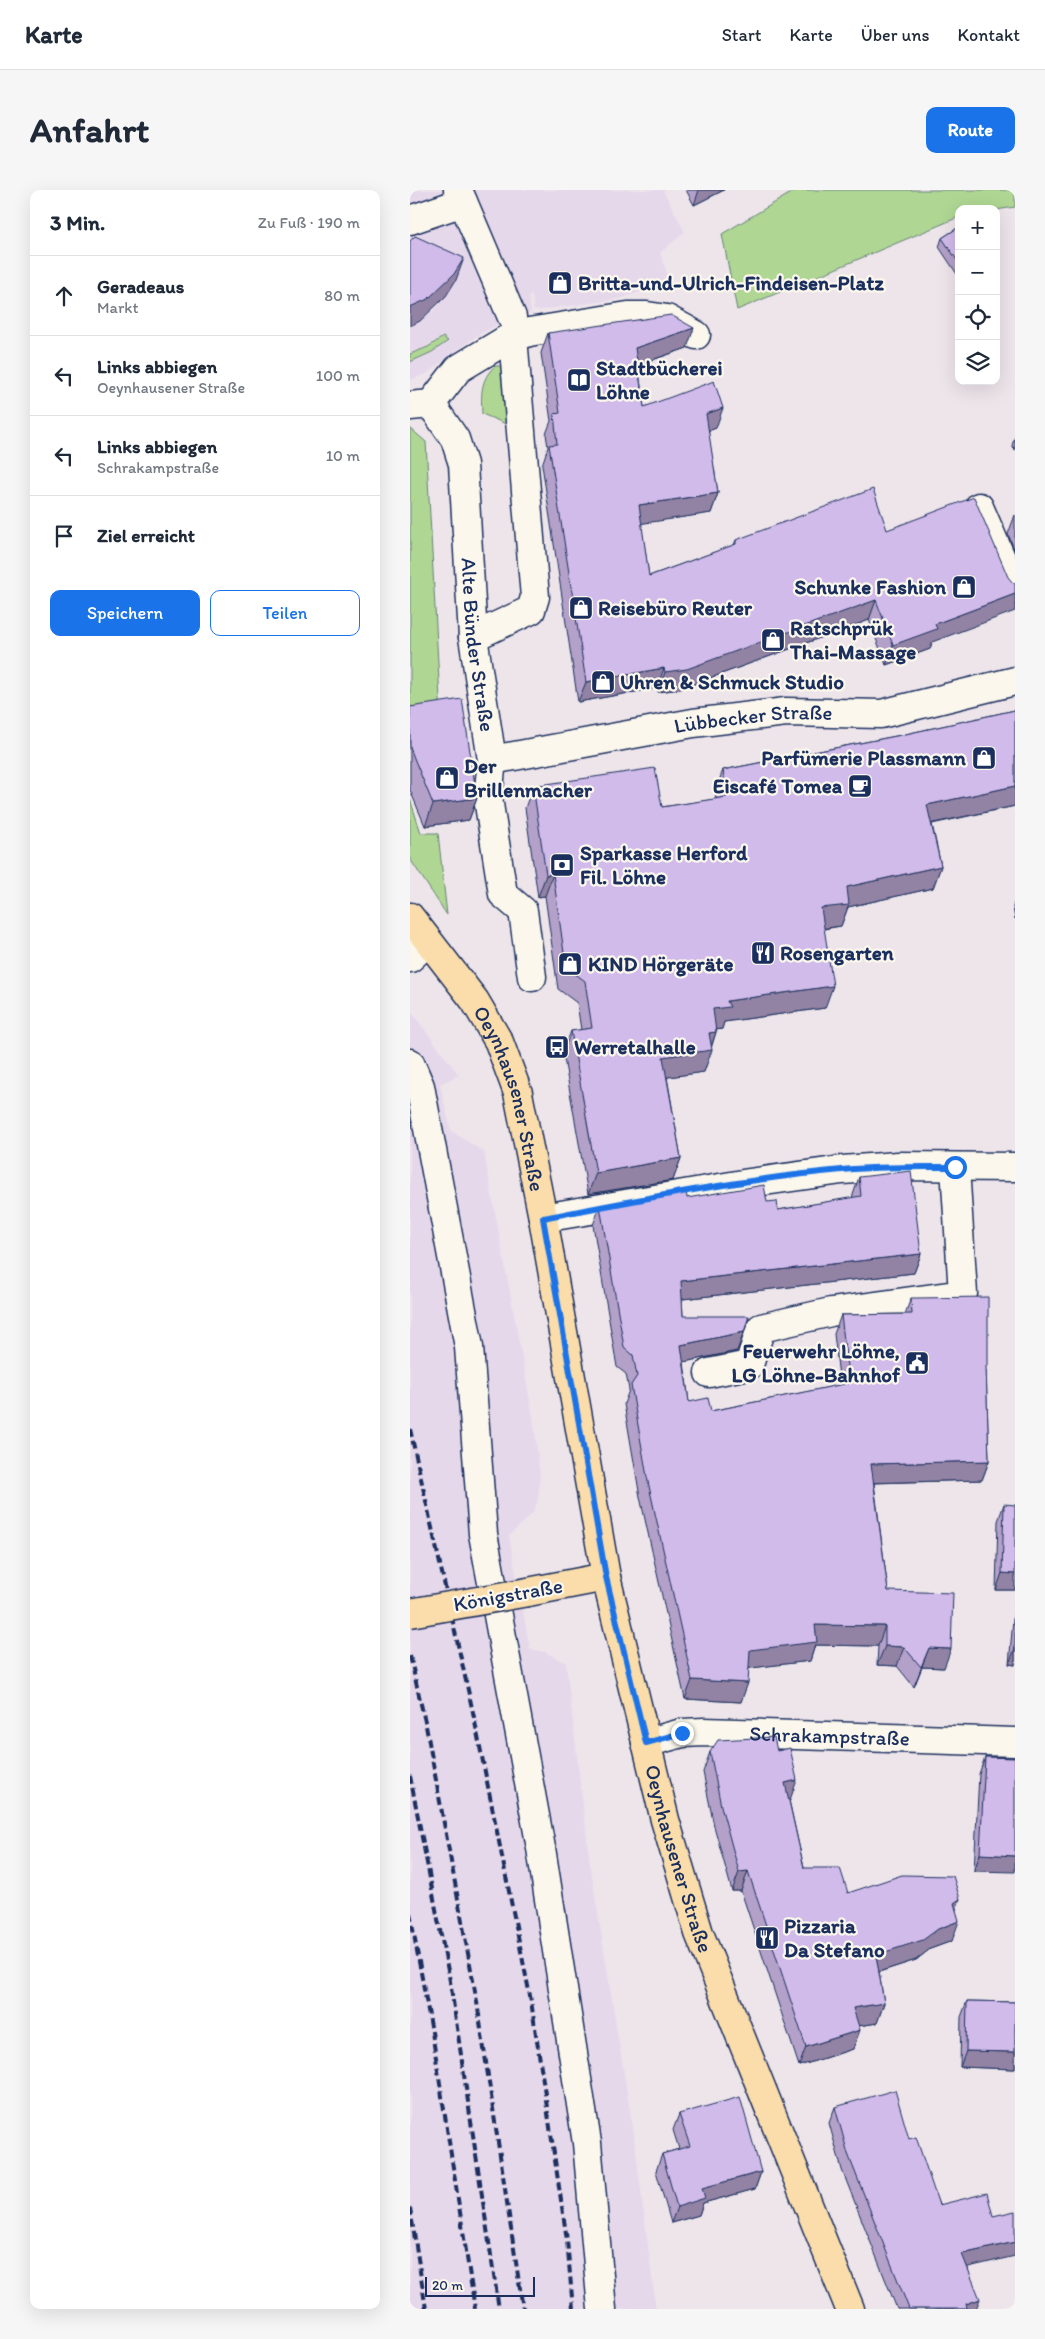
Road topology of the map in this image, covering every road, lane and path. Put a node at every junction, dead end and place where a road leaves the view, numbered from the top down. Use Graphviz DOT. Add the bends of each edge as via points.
graph roads {
  1 [pos="461,196"];
  2 [pos="410,220"];
  3 [pos="509,328"];
  4 [pos="696,335"];
  5 [pos="420,405"];
  6 [pos="979,507"];
  7 [pos="1015,590"];
  8 [pos="473,637"];
  9 [pos="1015,681"];
  10 [pos="492,760"];
  11 [pos="410,917"];
  12 [pos="419,949"];
  13 [pos="532,977"];
  14 [pos="410,1062"];
  15 [pos="955,1167"];
  16 [pos="1015,1167"];
  17 [pos="543,1218"];
  18 [pos="709,1373"];
  19 [pos="606,1577"];
  20 [pos="410,1613"];
  21 [pos="1015,1742"];
  22 [pos="646,1743"];
  23 [pos="602,2309"];
  24 [pos="850,2309"];
  1 -- 2 [label="street"];
  1 -- 3 [label="street"];
  3 -- 4 [label="street, Alte Bünder Straße" via="529,332 628,316 666,319"];
  3 -- 5 [label="street, Alte Bünder Straße"];
  3 -- 8 [label="street" via="514,349 535,598 531,610"];
  5 -- 8 [label="street, Alte Bünder Straße" via="455,439 463,464"];
  6 -- 7 [label="street"];
  8 -- 10 [label="street, Alte Bünder Straße"];
  9 -- 10 [label="street, Lübbecker Straße" via="881,714 786,712 693,724"];
  10 -- 13 [label="street, Alte Bünder Straße" via="488,798 503,894 523,911"];
  11 -- 12 [label="main road, Oeynhausener Straße"];
  12 -- 17 [label="main road, Oeynhausener Straße" via="475,1001 499,1042 518,1093"];
  14 -- 23 [label="street" via="420,1086 469,1348 483,1534 541,1848 582,2114"];
  15 -- 16 [label="street"];
  15 -- 17 [label="street" via="898,1166 842,1170 749,1182"];
  15 -- 18 [label="street" via="963,1294 840,1311 761,1328 749,1365"];
  17 -- 19 [label="main road, Oeynhausener Straße"];
  19 -- 20 [label="main road, Königstraße, bridge"];
  19 -- 22 [label="main road, Oeynhausener Straße"];
  21 -- 22 [label="street, Schrakampstraße" via="704,1732 682,1733"];
  22 -- 24 [label="main road, Oeynhausener Straße" via="699,1933"];
}
